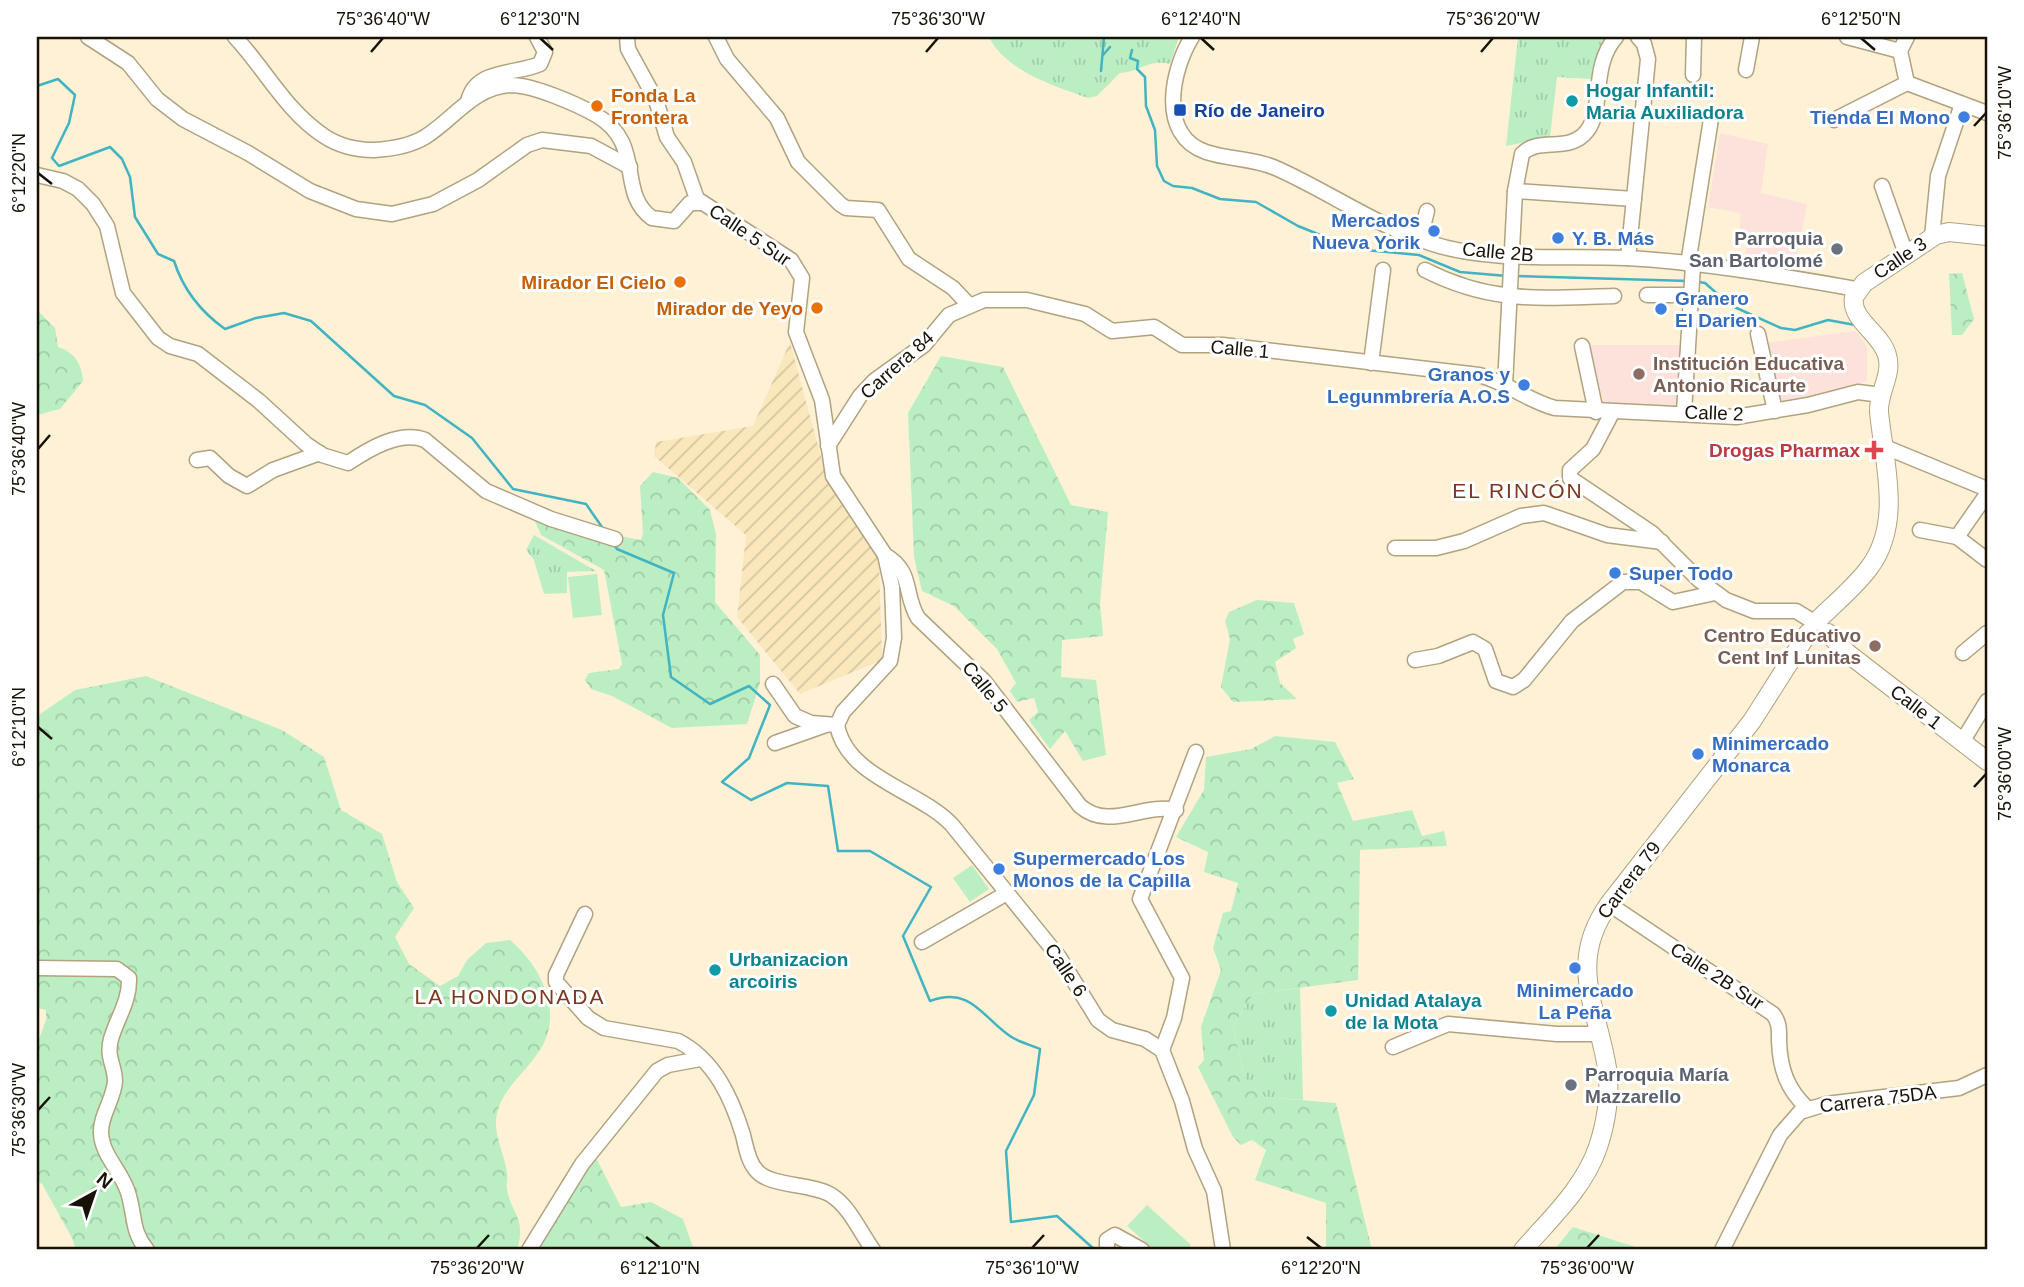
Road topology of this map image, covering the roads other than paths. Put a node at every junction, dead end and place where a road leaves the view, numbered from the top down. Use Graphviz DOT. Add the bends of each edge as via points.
graph roads {
  1 [pos="88,37"];
  2 [pos="235,37"];
  3 [pos="537,37"];
  4 [pos="627,37"];
  5 [pos="716,37"];
  6 [pos="1192,37"];
  7 [pos="1616,37"];
  8 [pos="1638,37"];
  9 [pos="1694,37"];
  10 [pos="1752,37"];
  11 [pos="1847,37"];
  12 [pos="1907,37"];
  13 [pos="1900,51"];
  14 [pos="1746,71"];
  15 [pos="1693,75"];
  16 [pos="1907,83"];
  17 [pos="468,102"];
  18 [pos="1962,104"];
  19 [pos="1987,113"];
  20 [pos="1711,119"];
  21 [pos="1834,120"];
  22 [pos="630,167"];
  23 [pos="37,175"];
  24 [pos="1882,186"];
  25 [pos="1515,191"];
  26 [pos="1634,199"];
  27 [pos="701,203"];
  28 [pos="1427,211"];
  29 [pos="1987,236"];
  30 [pos="1932,237"];
  31 [pos="1420,239"];
  32 [pos="1906,254"];
  33 [pos="1628,258"];
  34 [pos="1383,270"];
  35 [pos="1424,270"];
  36 [pos="1513,276"];
  37 [pos="1691,277"];
  38 [pos="1857,289"];
  39 [pos="1647,295"];
  40 [pos="1614,296"];
  41 [pos="969,305"];
  42 [pos="944,320"];
  43 [pos="1758,334"];
  44 [pos="1582,346"];
  45 [pos="1371,363"];
  46 [pos="1505,384"];
  47 [pos="1881,395"];
  48 [pos="1545,406"];
  49 [pos="1775,411"];
  50 [pos="1596,412"];
  51 [pos="1684,412"];
  52 [pos="1612,413"];
  53 [pos="828,446"];
  54 [pos="1885,447"];
  55 [pos="320,453"];
  56 [pos="197,460"];
  57 [pos="1987,491"];
  58 [pos="1920,530"];
  59 [pos="1957,537"];
  60 [pos="615,539"];
  61 [pos="1663,542"];
  62 [pos="1395,548"];
  63 [pos="885,555"];
  64 [pos="1987,560"];
  65 [pos="1716,593"];
  66 [pos="1815,629"];
  67 [pos="1987,633"];
  68 [pos="1963,653"];
  69 [pos="1415,660"];
  70 [pos="773,684"];
  71 [pos="1987,701"];
  72 [pos="834,724"];
  73 [pos="1962,742"];
  74 [pos="775,743"];
  75 [pos="1196,752"];
  76 [pos="1987,761"];
  77 [pos="1176,810"];
  78 [pos="1007,893"];
  79 [pos="1609,904"];
  80 [pos="585,914"];
  81 [pos="922,942"];
  82 [pos="37,968"];
  83 [pos="1599,1034"];
  84 [pos="1393,1047"];
  85 [pos="1162,1050"];
  86 [pos="700,1059"];
  87 [pos="1987,1075"];
  88 [pos="1807,1108"];
  89 [pos="148,1250"];
  90 [pos="529,1250"];
  91 [pos="873,1250"];
  92 [pos="1107,1250"];
  93 [pos="1142,1250"];
  94 [pos="1223,1250"];
  95 [pos="1523,1250"];
  96 [pos="1721,1250"];
  1 -- 22 [label="street" via="128,63 157,99 183,119 310,191 356,209 393,214 433,204 542,140 591,145"];
  2 -- 17 [label="street" via="307,123 349,147 392,149 413,142"];
  3 -- 17 [label="street" via="545,52 540,64 484,79 471,89"];
  4 -- 27 [label="street, Calle 5 Sur" via="628,49 656,100 667,137 684,162"];
  5 -- 41 [label="street" via="727,60 776,118 798,162 846,208 877,210 909,258 953,288"];
  6 -- 31 [label="street, Calle 2B" via="1179,59 1173,95 1173,113 1185,137 1206,152 1252,159 1280,170"];
  7 -- 25 [label="street" via="1599,67 1587,131 1569,144 1528,148 1522,154"];
  8 -- 26 [label="street" via="1648,60"];
  9 -- 15 [label="street"];
  10 -- 14 [label="street"];
  11 -- 13 [label="street"];
  12 -- 13 [label="street"];
  13 -- 16 [label="street"];
  16 -- 18 [label="street"];
  16 -- 21 [label="street"];
  17 -- 22 [label="street" via="509,85 569,102 599,116 617,131"];
  18 -- 19 [label="street"];
  18 -- 30 [label="street" via="1938,176"];
  20 -- 37 [label="street"];
  22 -- 27 [label="street" via="638,203 652,218 674,221 690,203"];
  23 -- 55 [label="street" via="63,181 93,204 107,226 123,293 158,338 198,354"];
  24 -- 32 [label="street"];
  25 -- 26 [label="street"];
  25 -- 36 [label="street"];
  26 -- 33 [label="street"];
  27 -- 53 [label="street, Calle 5 Sur" via="791,260 799,270 796,332 820,389"];
  28 -- 31 [label="street"];
  29 -- 30 [label="main road, Calle 3" via="1949,232"];
  30 -- 32 [label="main road, Calle 3"];
  31 -- 36 [label="street, Calle 2B"];
  32 -- 38 [label="main road, Calle 3"];
  33 -- 36 [label="street, Calle 2B"];
  33 -- 37 [label="street, Calle 2B"];
  34 -- 45 [label="street"];
  35 -- 36 [label="street, Calle 2B" via="1468,290"];
  36 -- 40 [label="street, Calle 2B"];
  36 -- 46 [label="street"];
  37 -- 38 [label="street, Calle 2B"];
  37 -- 39 [label="street, Calle 2B"];
  37 -- 51 [label="street"];
  38 -- 47 [label="main road, Carrera 79" via="1855,310 1886,352 1889,368"];
  41 -- 42 [label="street, Calle 1"];
  41 -- 45 [label="street, Calle 1" via="995,298 1027,300 1085,314 1112,331 1157,328 1182,345 1223,345"];
  42 -- 53 [label="street, Carrera 84" via="924,345 864,391"];
  43 -- 49 [label="street"];
  44 -- 50 [label="street"];
  45 -- 46 [label="street, Calle 1" via="1479,375"];
  46 -- 48 [label="street, Calle 1"];
  47 -- 49 [label="street, Calle 2" via="1858,392"];
  47 -- 54 [label="main road, Carrera 79"];
  48 -- 50 [label="street, Calle 2"];
  49 -- 51 [label="street, Calle 2" via="1736,417"];
  50 -- 52 [label="street, Calle 2"];
  51 -- 52 [label="street, Calle 2"];
  52 -- 61 [label="street" via="1593,449 1569,471 1573,480"];
  53 -- 63 [label="street, Calle 5 Sur" via="835,482"];
  54 -- 57 [label="street"];
  54 -- 66 [label="main road, Carrera 79" via="1889,496 1883,538 1867,570"];
  55 -- 56 [label="street" via="247,486 210,458"];
  55 -- 60 [label="street" via="348,463 362,453 413,435 486,491 551,519"];
  57 -- 59 [label="street"];
  58 -- 59 [label="street"];
  59 -- 64 [label="street"];
  61 -- 62 [label="street" via="1607,535 1544,513 1521,516 1436,548"];
  61 -- 65 [label="street"];
  63 -- 72 [label="street" via="892,587 890,661"];
  63 -- 77 [label="street, Calle 5" via="903,570 913,610 923,624 984,681 1070,796 1088,813 1110,819 1142,810"];
  65 -- 66 [label="street" via="1748,610 1789,610"];
  65 -- 69 [label="street" via="1673,602 1641,582 1623,582 1572,621 1524,680 1513,687 1496,681 1485,649 1473,642"];
  66 -- 73 [label="main road, Calle 1"];
  66 -- 79 [label="main road, Carrera 79" via="1752,721"];
  67 -- 68 [label="street"];
  70 -- 72 [label="street" via="795,716 811,723"];
  71 -- 73 [label="street"];
  72 -- 74 [label="street"];
  72 -- 78 [label="street, Calle 6" via="847,748 870,770 942,814"];
  73 -- 76 [label="main road, Calle 1"];
  75 -- 77 [label="street"];
  77 -- 85 [label="street" via="1140,899 1182,978"];
  78 -- 81 [label="street"];
  78 -- 85 [label="street, Calle 6" via="1059,957 1098,1020"];
  79 -- 83 [label="main road, Carrera 79" via="1593,929 1586,959"];
  79 -- 88 [label="street, Calle 2B Sur" via="1773,1014 1779,1023 1782,1070"];
  80 -- 86 [label="street" via="556,982 587,1018 604,1028 678,1041"];
  82 -- 89 [label="street" via="117,969 129,978 129,995 111,1040 108,1060 115,1080 100,1130 106,1153 129,1196 132,1227"];
  83 -- 84 [label="street" via="1448,1024"];
  83 -- 95 [label="main road, Carrera 79" via="1609,1086 1598,1146 1576,1189"];
  85 -- 94 [label="street" via="1214,1191"];
  86 -- 90 [label="street" via="657,1071 582,1164"];
  86 -- 91 [label="street" via="732,1100 751,1164 758,1173 831,1195"];
  87 -- 88 [label="street, Carrera 75DA" via="1959,1088"];
  88 -- 96 [label="street, Carrera 75DA" via="1780,1135"];
  92 -- 93 [label="street" via="1107,1240 1115,1234"];
}
